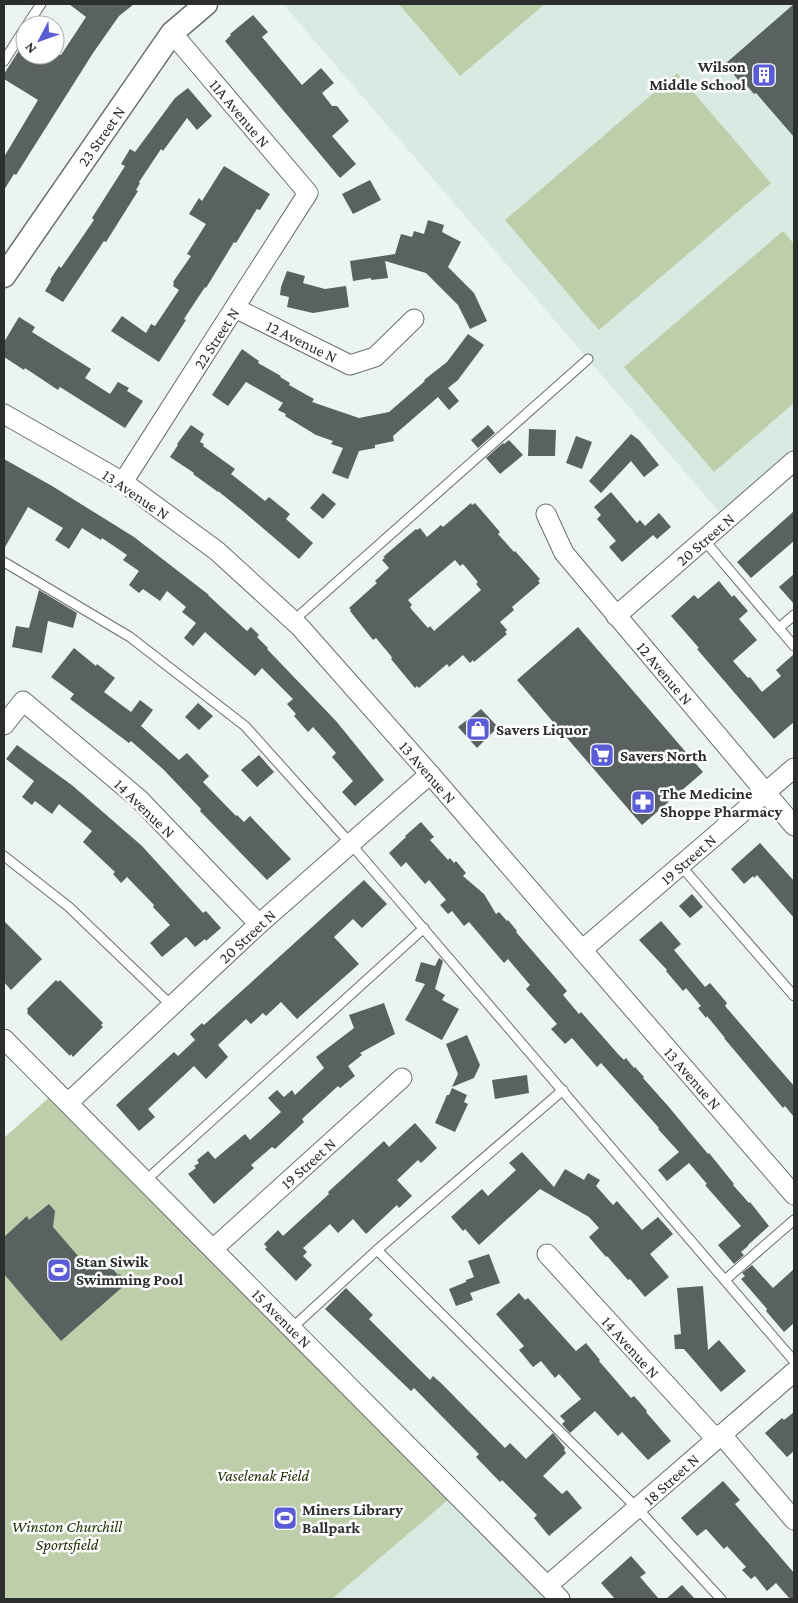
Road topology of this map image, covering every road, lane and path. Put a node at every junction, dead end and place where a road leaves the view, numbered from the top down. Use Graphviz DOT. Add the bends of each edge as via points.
graph roads {
  1 [pos="41,4"];
  2 [pos="206,4"];
  3 [pos="34,15"];
  4 [pos="172,33"];
  5 [pos="15,44"];
  6 [pos="4,61"];
  7 [pos="308,193"];
  8 [pos="4,276"];
  9 [pos="235,308"];
  10 [pos="414,319"];
  11 [pos="588,359"];
  12 [pos="4,414"];
  13 [pos="794,461"];
  14 [pos="123,482"];
  15 [pos="546,514"];
  16 [pos="704,540"];
  17 [pos="4,562"];
  18 [pos="794,615"];
  19 [pos="616,616"];
  20 [pos="294,621"];
  21 [pos="779,628"];
  22 [pos="794,646"];
  23 [pos="4,726"];
  24 [pos="794,768"];
  25 [pos="430,774"];
  26 [pos="766,793"];
  27 [pos="794,826"];
  28 [pos="350,843"];
  29 [pos="4,856"];
  30 [pos="681,866"];
  31 [pos="259,924"];
  32 [pos="424,928"];
  33 [pos="582,950"];
  34 [pos="794,996"];
  35 [pos="172,1006"];
  36 [pos="4,1039"];
  37 [pos="402,1078"];
  38 [pos="562,1090"];
  39 [pos="68,1103"];
  40 [pos="146,1180"];
  41 [pos="794,1195"];
  42 [pos="794,1220"];
  43 [pos="213,1249"];
  44 [pos="377,1250"];
  45 [pos="547,1254"];
  46 [pos="725,1280"];
  47 [pos="292,1328"];
  48 [pos="794,1361"];
  49 [pos="794,1372"];
  50 [pos="718,1437"];
  51 [pos="638,1509"];
  52 [pos="794,1520"];
  53 [pos="553,1593"];
  54 [pos="721,1599"];
  1 -- 3 [label="lane"];
  2 -- 4 [label="street, 23 Street N"];
  4 -- 7 [label="street, 11A Avenue N"];
  4 -- 8 [label="street, 23 Street N"];
  5 -- 6 [label="lane"];
  7 -- 9 [label="street, 22 Street N"];
  9 -- 10 [label="street, 12 Avenue N" via="350,365 375,357"];
  9 -- 14 [label="street, 22 Street N"];
  11 -- 20 [label="lane"];
  12 -- 14 [label="street, 13 Avenue N"];
  13 -- 16 [label="street, 20 Street N"];
  14 -- 20 [label="street, 13 Avenue N" via="217,551"];
  15 -- 19 [label="street, 12 Avenue N" via="564,553"];
  16 -- 19 [label="street, 20 Street N"];
  16 -- 21 [label="lane"];
  17 -- 28 [label="lane" via="130,637 245,726"];
  18 -- 21 [label="lane"];
  19 -- 26 [label="street, 12 Avenue N"];
  20 -- 25 [label="street, 13 Avenue N"];
  21 -- 22 [label="lane"];
  23 -- 31 [label="street, 14 Avenue N" via="23,701 139,799"];
  24 -- 26 [label="street, 19 Street N"];
  25 -- 28 [label="street, 20 Street N"];
  25 -- 33 [label="street, 13 Avenue N"];
  26 -- 27 [label="street, 12 Avenue N"];
  26 -- 30 [label="street, 19 Street N"];
  28 -- 31 [label="street, 20 Street N"];
  28 -- 32 [label="lane"];
  29 -- 35 [label="lane" via="70,907"];
  30 -- 33 [label="street, 19 Street N"];
  30 -- 34 [label="lane"];
  31 -- 35 [label="street, 20 Street N"];
  32 -- 38 [label="lane"];
  32 -- 40 [label="lane"];
  33 -- 41 [label="street, 13 Avenue N"];
  35 -- 39 [label="street, 20 Street N"];
  36 -- 39 [label="street, 15 Avenue N"];
  37 -- 43 [label="street, 19 Street N"];
  38 -- 44 [label="lane"];
  38 -- 46 [label="lane"];
  39 -- 40 [label="street, 15 Avenue N"];
  40 -- 43 [label="street, 15 Avenue N"];
  42 -- 46 [label="lane"];
  43 -- 47 [label="street, 15 Avenue N"];
  44 -- 47 [label="lane"];
  44 -- 51 [label="lane"];
  45 -- 50 [label="street, 14 Avenue N"];
  46 -- 48 [label="lane"];
  47 -- 53 [label="street, 15 Avenue N"];
  49 -- 50 [label="street, 18 Street N"];
  50 -- 51 [label="street, 18 Street N"];
  50 -- 52 [label="street, 14 Avenue N"];
  51 -- 53 [label="street, 18 Street N"];
  51 -- 54 [label="lane"];
}
